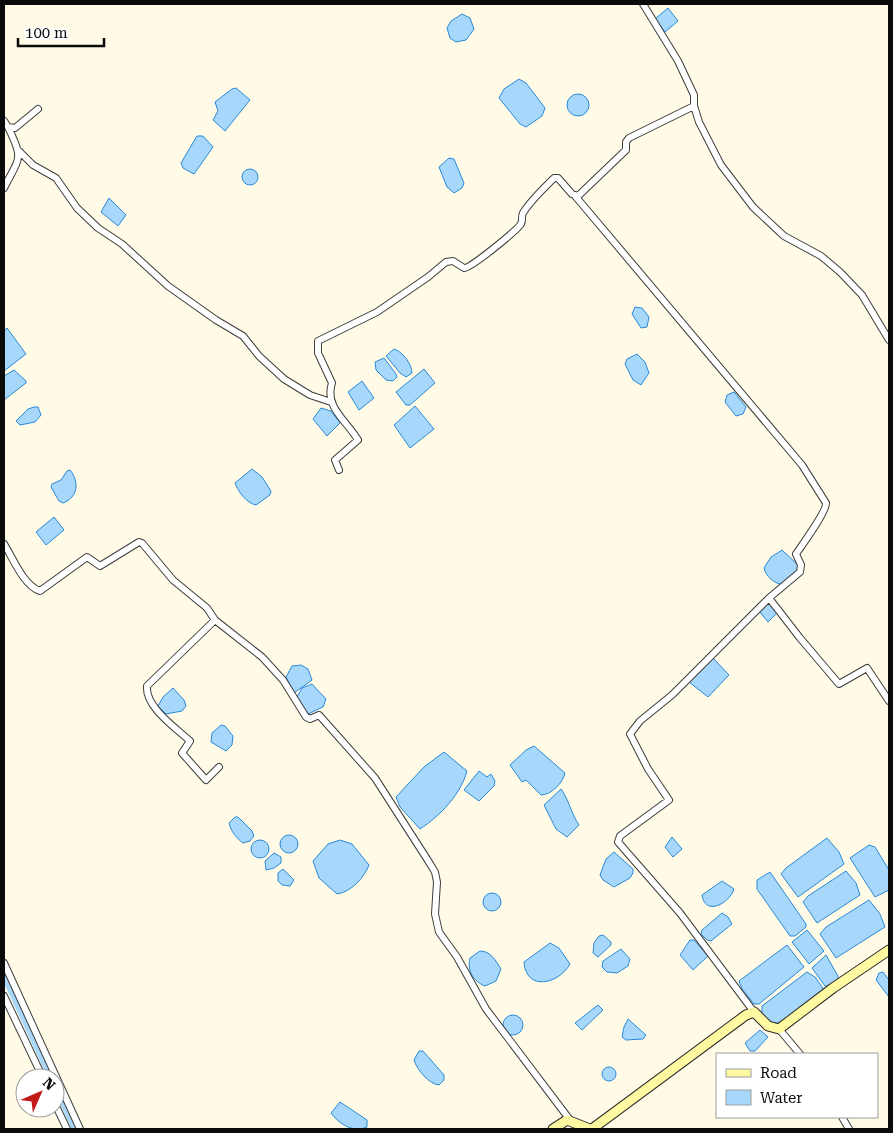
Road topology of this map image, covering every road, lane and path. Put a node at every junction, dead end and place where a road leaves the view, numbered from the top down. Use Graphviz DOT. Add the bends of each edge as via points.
graph roads {
  1 [pos="643,4"];
  2 [pos="694,106"];
  3 [pos="38,109"];
  4 [pos="6,124"];
  5 [pos="19,151"];
  6 [pos="4,188"];
  7 [pos="576,197"];
  8 [pos="889,340"];
  9 [pos="331,402"];
  10 [pos="339,470"];
  11 [pos="4,544"];
  12 [pos="769,598"];
  13 [pos="215,620"];
  14 [pos="889,700"];
  15 [pos="219,767"];
  16 [pos="889,950"];
  17 [pos="4,963"];
  18 [pos="4,996"];
  19 [pos="754,1012"];
  20 [pos="779,1029"];
  21 [pos="799,1053"];
  22 [pos="38,1068"];
  23 [pos="843,1118"];
  24 [pos="570,1120"];
  25 [pos="80,1129"];
  26 [pos="553,1129"];
  27 [pos="591,1129"];
  28 [pos="849,1129"];
  1 -- 2 [label="street" via="678,61 694,95"];
  2 -- 7 [label="street" via="629,138 626,150"];
  2 -- 8 [label="street" via="721,164 753,207 784,236 820,256 840,272 862,295"];
  3 -- 4 [label="street" via="15,128"];
  4 -- 5 [label="street"];
  5 -- 6 [label="street"];
  5 -- 9 [label="street" via="33,166 56,178 77,208 98,228 122,244 168,286 242,336 284,380 310,395"];
  7 -- 9 [label="street" via="558,178 554,178 523,213 521,223 470,267 446,262 377,312 320,340 318,353 332,383"];
  7 -- 12 [label="street" via="802,465 826,502 826,509 796,554 800,572"];
  9 -- 10 [label="street" via="358,440 335,460"];
  11 -- 13 [label="street" via="32,587 40,591 87,557 100,566 139,542 173,580 207,608"];
  12 -- 14 [label="street" via="840,684 867,668"];
  12 -- 19 [label="street" via="672,695 632,730 630,734 636,748 670,800 617,840 680,913"];
  13 -- 15 [label="street" via="147,686 146,694 190,741 182,754 187,762 206,780"];
  13 -- 24 [label="street" via="262,657 283,680 306,717 310,719 319,715 375,778 435,872 438,892 435,922 440,932 486,1009"];
  16 -- 20 [label="main road"];
  17 -- 25 [label="street"];
  18 -- 22 [label="street"];
  19 -- 20 [label="main road" via="768,1026"];
  19 -- 27 [label="main road"];
  20 -- 21 [label="street"];
  23 -- 28 [label="street"];
  24 -- 26 [label="main road"];
  24 -- 27 [label="main road"];
}
